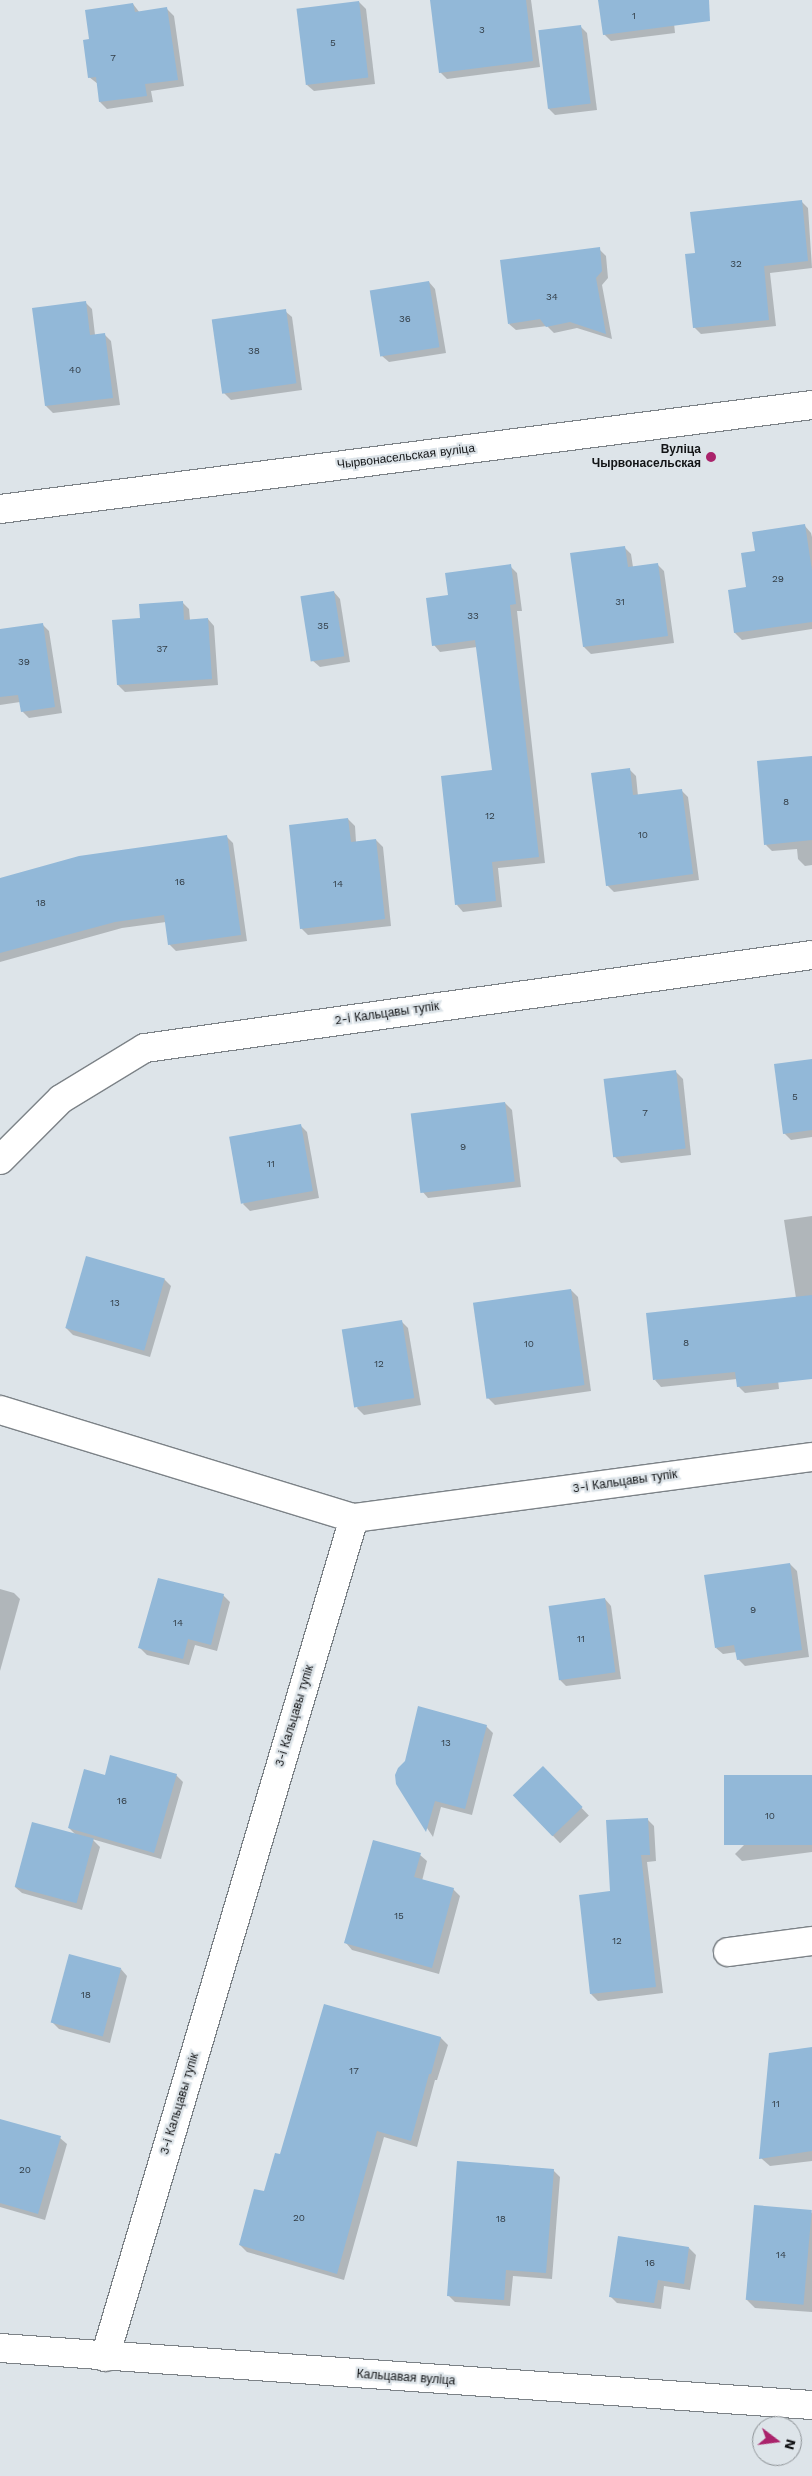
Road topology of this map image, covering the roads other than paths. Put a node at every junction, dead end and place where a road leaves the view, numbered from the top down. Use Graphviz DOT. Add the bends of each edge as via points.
graph roads {
  1 [pos="812,406"];
  2 [pos="0,509"];
  3 [pos="812,955"];
  4 [pos="0,1160"];
  5 [pos="0,1410"];
  6 [pos="812,1457"];
  7 [pos="354,1518"];
  8 [pos="812,1941"];
  9 [pos="728,1952"];
  10 [pos="0,2348"];
  11 [pos="105,2357"];
  12 [pos="812,2406"];
  1 -- 2 [label="street, Чырвонасельская вуліца"];
  3 -- 4 [label="street, 2-і Кальцавы тупік" via="145,1048 61,1099"];
  5 -- 7 [label="street"];
  6 -- 7 [label="street, 3-і Кальцавы тупік"];
  7 -- 11 [label="street, 3-і Кальцавы тупік"];
  8 -- 9 [label="street"];
  10 -- 11 [label="street, Кальцавая вуліца"];
  11 -- 12 [label="street, Кальцавая вуліца"];
}
